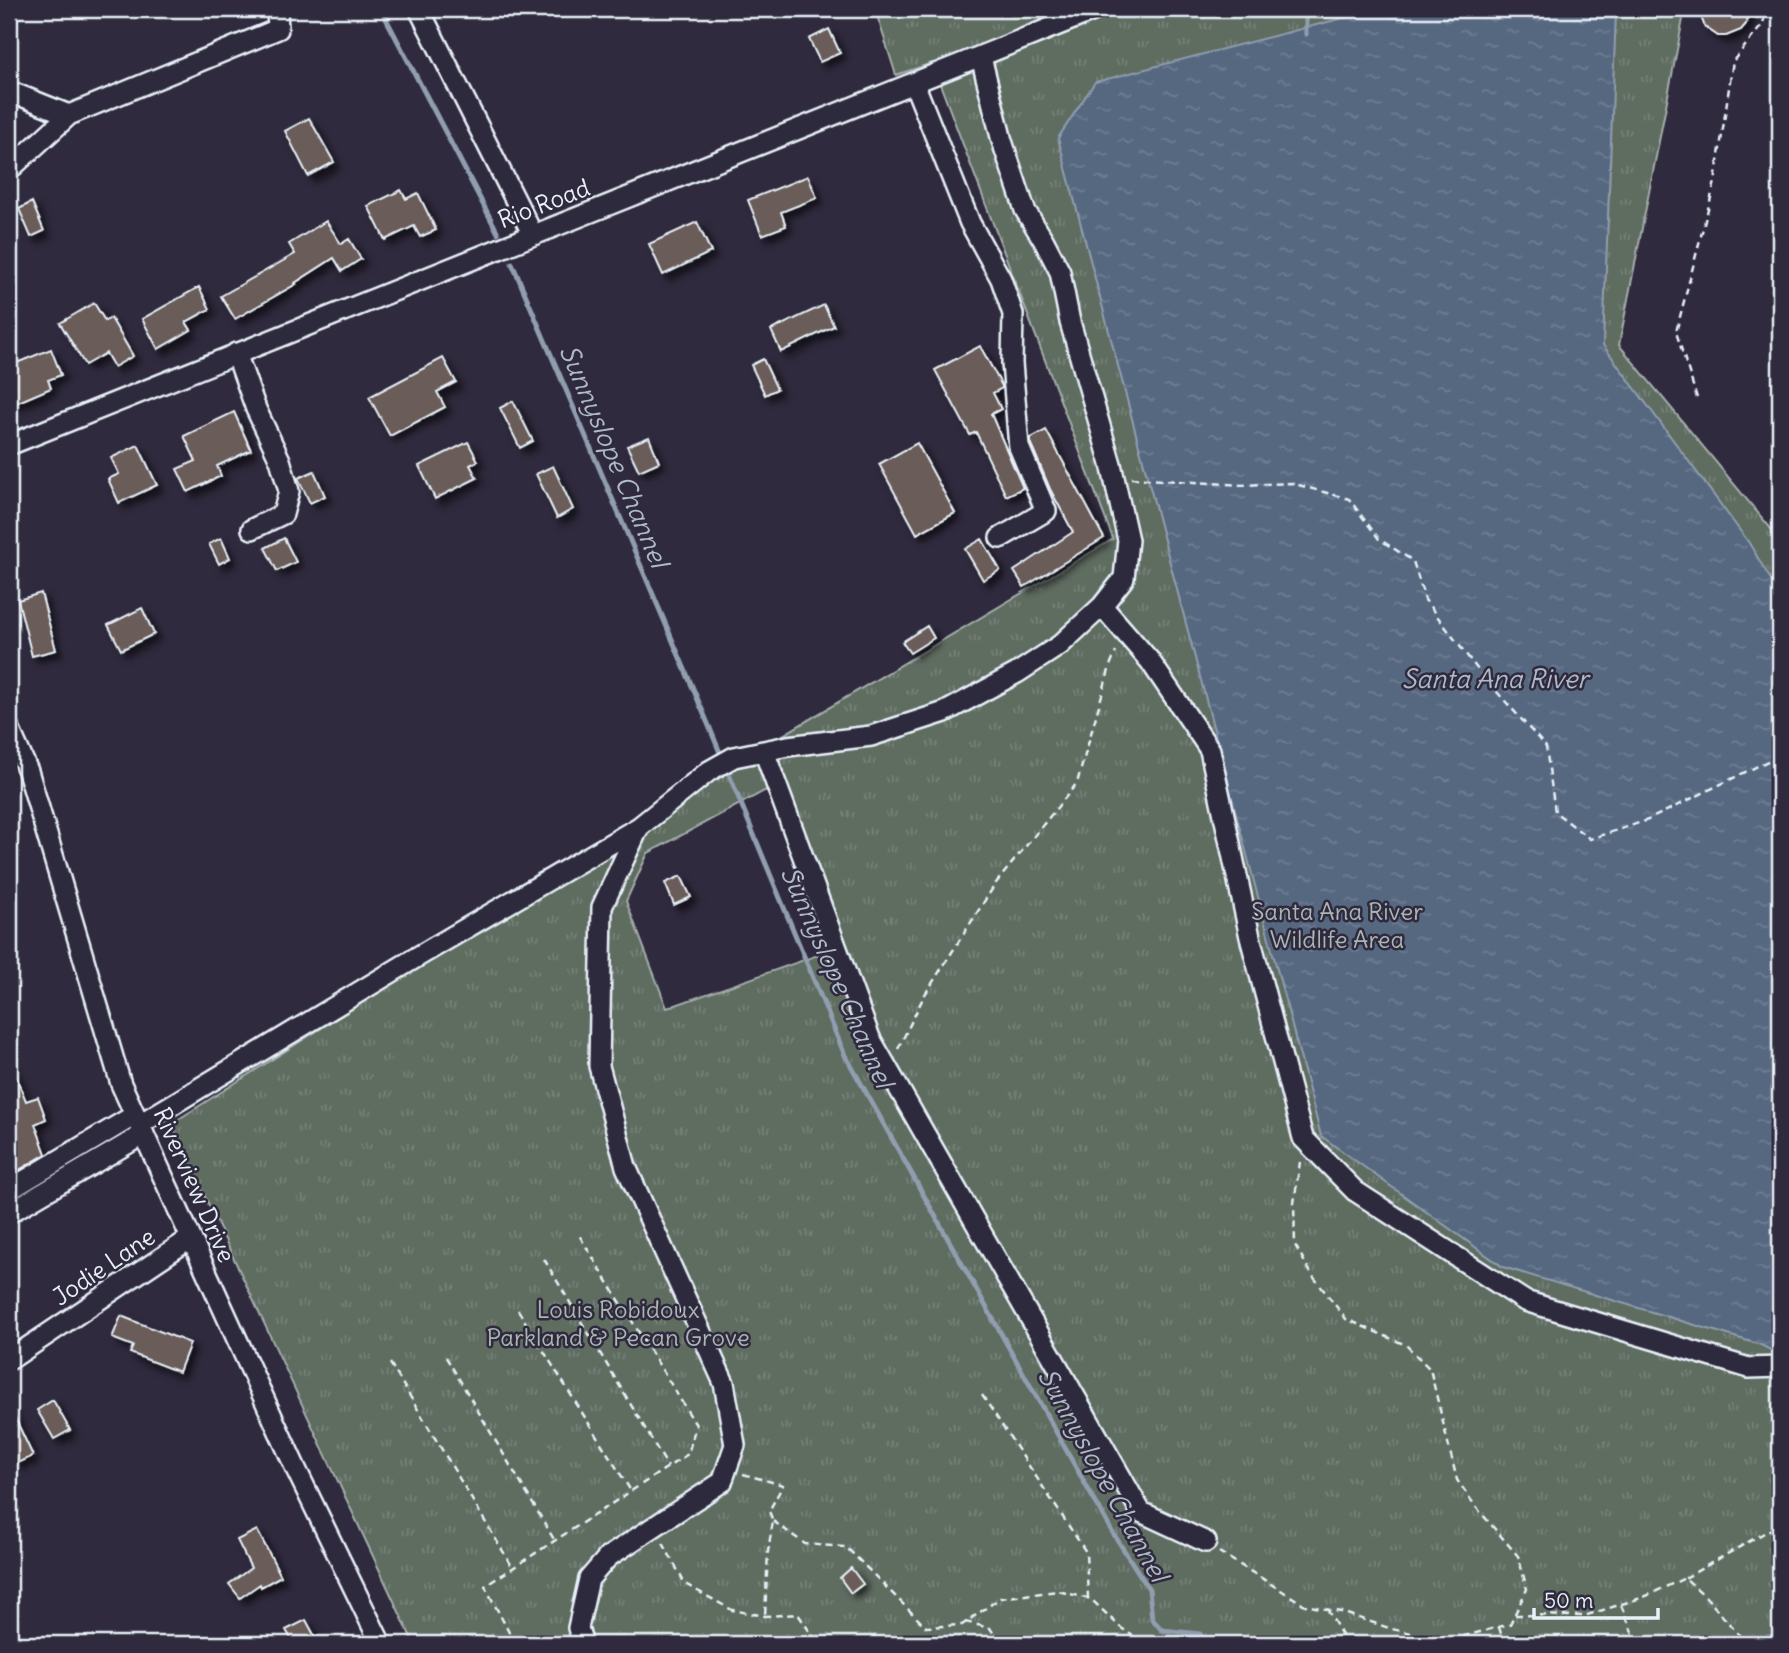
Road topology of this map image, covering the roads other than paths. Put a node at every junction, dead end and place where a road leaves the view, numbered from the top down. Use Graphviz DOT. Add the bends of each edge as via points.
graph roads {
  1 [pos="277,9"];
  2 [pos="419,9"];
  3 [pos="1098,9"];
  4 [pos="981,57"];
  5 [pos="914,83"];
  6 [pos="9,91"];
  7 [pos="69,115"];
  8 [pos="9,170"];
  9 [pos="525,238"];
  10 [pos="236,353"];
  11 [pos="9,445"];
  12 [pos="252,529"];
  13 [pos="1000,538"];
  14 [pos="1102,606"];
  15 [pos="9,728"];
  16 [pos="764,751"];
  17 [pos="639,827"];
  18 [pos="140,1124"];
  19 [pos="9,1190"];
  20 [pos="9,1213"];
  21 [pos="191,1238"];
  22 [pos="9,1360"];
  23 [pos="1780,1367"];
  24 [pos="1206,1542"];
  25 [pos="381,1644"];
  26 [pos="583,1644"];
  1 -- 7 [label="street" via="278,29"];
  2 -- 9 [label="street"];
  3 -- 4 [label="street, Rio Road"];
  4 -- 5 [label="street, Rio Road"];
  4 -- 14 [label="street" via="1025,210 1060,272 1128,540 1124,578"];
  5 -- 9 [label="street, Rio Road"];
  5 -- 13 [label="street" via="970,223 1013,314 1019,447 1046,511"];
  6 -- 7 [label="street"];
  7 -- 8 [label="street"];
  9 -- 10 [label="street, Rio Road"];
  10 -- 11 [label="street, Rio Road"];
  10 -- 12 [label="street" via="289,491 283,514"];
  14 -- 16 [label="street" via="1060,645 945,712 871,736"];
  14 -- 23 [label="street" via="1150,661 1210,750 1250,937 1303,1138 1355,1191 1525,1301 1749,1368"];
  15 -- 18 [label="street, Riverview Drive" via="28,771 121,1084"];
  16 -- 17 [label="street" via="734,757 709,771"];
  16 -- 24 [label="street" via="870,1038 1141,1513"];
  17 -- 18 [label="street"];
  17 -- 26 [label="street" via="602,907 599,1066 626,1167 724,1383 735,1445 722,1482 608,1557 589,1578 578,1628"];
  18 -- 19 [label="street"];
  18 -- 20 [label="street"];
  18 -- 21 [label="street, Riverview Drive"];
  21 -- 22 [label="street, Jodie Lane"];
  21 -- 25 [label="street, Riverview Drive"];
}
